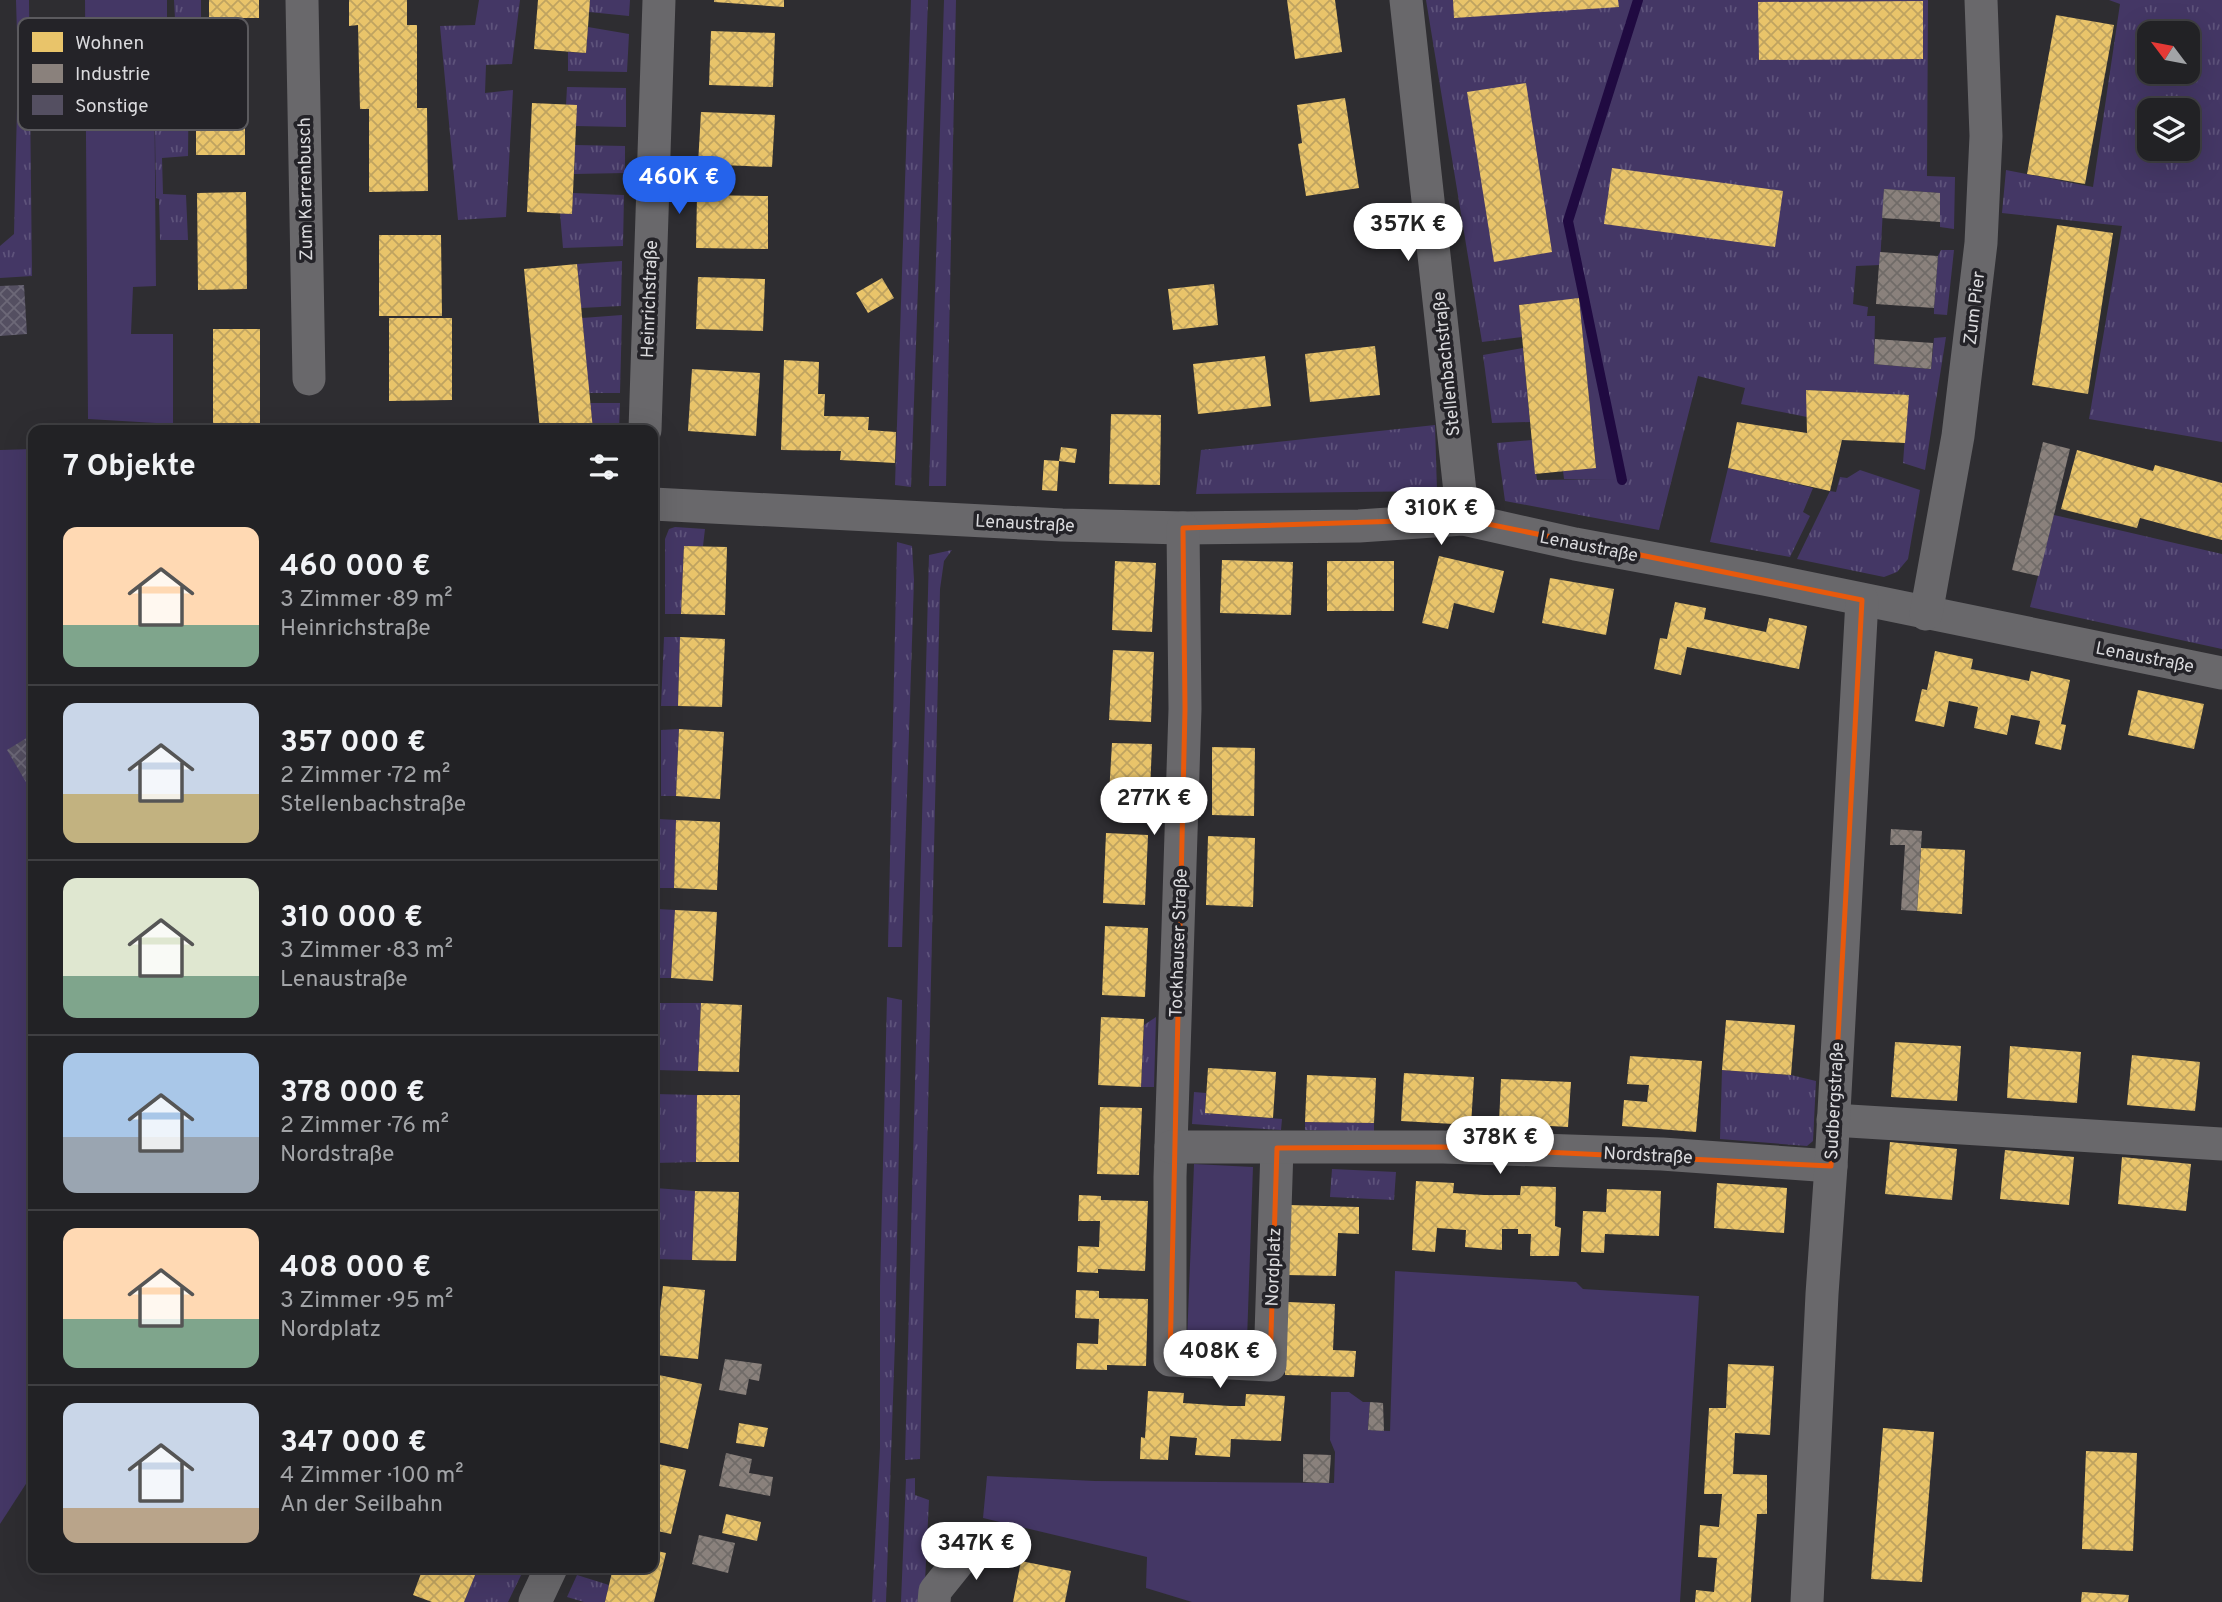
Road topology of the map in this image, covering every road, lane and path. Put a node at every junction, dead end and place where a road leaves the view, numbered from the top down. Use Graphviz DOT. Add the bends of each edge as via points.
graph roads {
  1 [pos="302,0"];
  2 [pos="659,0"];
  3 [pos="1406,0"];
  4 [pos="1981,0"];
  5 [pos="309,379"];
  6 [pos="645,425"];
  7 [pos="658,504"];
  8 [pos="1463,519"];
  9 [pos="1183,528"];
  10 [pos="1862,600"];
  11 [pos="1926,614"];
  12 [pos="2222,673"];
  13 [pos="1833,1121"];
  14 [pos="2222,1144"];
  15 [pos="1171,1147"];
  16 [pos="1277,1149"];
  17 [pos="1831,1166"];
  18 [pos="972,1545"];
  19 [pos="549,1573"];
  20 [pos="535,1602"];
  21 [pos="934,1602"];
  22 [pos="1807,1602"];
  1 -- 5 [label="street, Zum Karrenbusch"];
  2 -- 6 [label="street, Heinrichstraße"];
  3 -- 8 [label="street, Stellenbachstraße"];
  4 -- 11 [label="street, Zum Pier" via="1986,136 1982,243 1958,436"];
  7 -- 9 [label="street, Lenaustraße"];
  8 -- 9 [label="street, Lenaustraße" via="1359,526"];
  8 -- 10 [label="street, Lenaustraße"];
  9 -- 15 [label="street, Tockhauser Straße" via="1185,709"];
  10 -- 11 [label="street, Lenaustraße"];
  10 -- 13 [label="street, Sudbergstraße"];
  11 -- 12 [label="street, Lenaustraße"];
  13 -- 14 [label="street"];
  13 -- 17 [label="street, Sudbergstraße"];
  15 -- 16 [label="street, Nordstraße"];
  15 -- 16 [label="street, Nordplatz" via="1170,1360 1270,1365"];
  16 -- 17 [label="street, Nordstraße" via="1457,1147"];
  17 -- 22 [label="street, Sudbergstraße"];
  18 -- 21 [label="street" via="934,1591"];
  19 -- 20 [label="street"];
}
